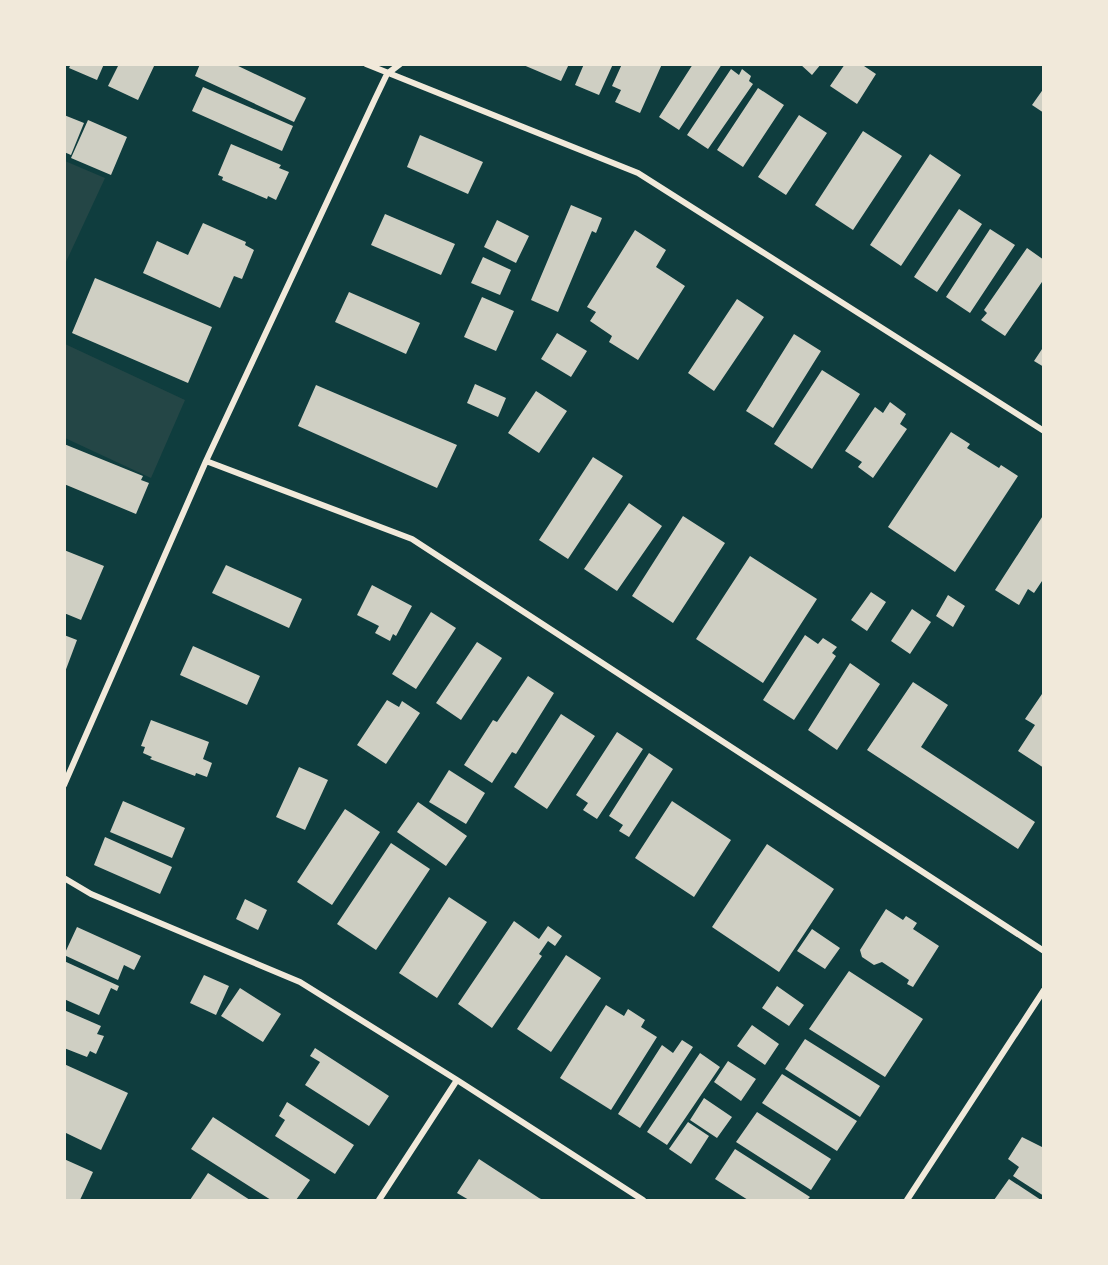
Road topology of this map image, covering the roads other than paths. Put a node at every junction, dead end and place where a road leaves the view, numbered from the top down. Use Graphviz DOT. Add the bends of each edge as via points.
graph roads {
  1 [pos="366,64"];
  2 [pos="400,64"];
  3 [pos="387,74"];
  4 [pos="1044,431"];
  5 [pos="207,461"];
  6 [pos="64,785"];
  7 [pos="64,878"];
  8 [pos="1044,951"];
  9 [pos="1044,990"];
  10 [pos="458,1080"];
  11 [pos="379,1200"];
  12 [pos="643,1200"];
  13 [pos="907,1200"];
  1 -- 3 [label="street"];
  2 -- 3 [label="street"];
  3 -- 4 [label="street" via="638,173"];
  3 -- 5 [label="street"];
  5 -- 6 [label="street"];
  5 -- 8 [label="street" via="412,539"];
  7 -- 10 [label="street" via="91,894 300,982"];
  9 -- 13 [label="street"];
  10 -- 11 [label="street"];
  10 -- 12 [label="street"];
}
